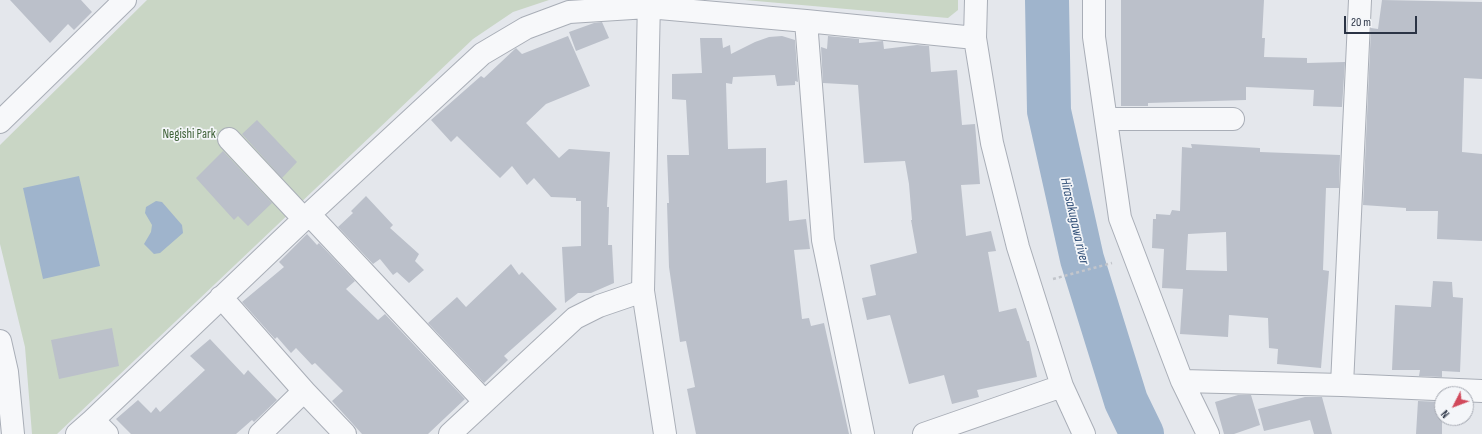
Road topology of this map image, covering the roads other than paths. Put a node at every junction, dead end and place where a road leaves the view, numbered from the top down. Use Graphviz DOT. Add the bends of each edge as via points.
graph roads {
  1 [pos="125,0"];
  2 [pos="976,0"];
  3 [pos="1094,0"];
  4 [pos="1360,0"];
  5 [pos="649,3"];
  6 [pos="806,21"];
  7 [pos="975,38"];
  8 [pos="1107,119"];
  9 [pos="1233,120"];
  10 [pos="0,122"];
  11 [pos="229,139"];
  12 [pos="306,216"];
  13 [pos="643,291"];
  14 [pos="221,297"];
  15 [pos="0,341"];
  16 [pos="1182,381"];
  17 [pos="1342,385"];
  18 [pos="1062,386"];
  19 [pos="304,391"];
  20 [pos="1482,391"];
  21 [pos="484,401"];
  22 [pos="100,427"];
  23 [pos="14,434"];
  24 [pos="77,434"];
  25 [pos="260,434"];
  26 [pos="346,434"];
  27 [pos="450,434"];
  28 [pos="665,434"];
  29 [pos="863,434"];
  30 [pos="924,434"];
  31 [pos="1084,434"];
  32 [pos="1208,434"];
  1 -- 10 [label="street"];
  2 -- 7 [label="street"];
  3 -- 8 [label="street" via="1094,37"];
  4 -- 17 [label="street"];
  5 -- 6 [label="street"];
  5 -- 12 [label="street" via="569,12 526,28 482,54"];
  5 -- 13 [label="street"];
  6 -- 7 [label="street"];
  6 -- 29 [label="street" via="823,240"];
  7 -- 18 [label="street" via="992,143 1018,247"];
  8 -- 9 [label="street"];
  8 -- 16 [label="street" via="1120,218"];
  11 -- 12 [label="street"];
  12 -- 14 [label="street"];
  12 -- 21 [label="street"];
  13 -- 21 [label="street" via="599,306 575,318"];
  13 -- 28 [label="street"];
  14 -- 19 [label="street"];
  14 -- 22 [label="street"];
  15 -- 23 [label="street" via="7,372"];
  16 -- 17 [label="street"];
  16 -- 32 [label="street"];
  17 -- 20 [label="street"];
  18 -- 30 [label="street"];
  18 -- 31 [label="street"];
  19 -- 25 [label="street"];
  19 -- 26 [label="street"];
  21 -- 27 [label="street"];
  22 -- 24 [label="street"];
}
